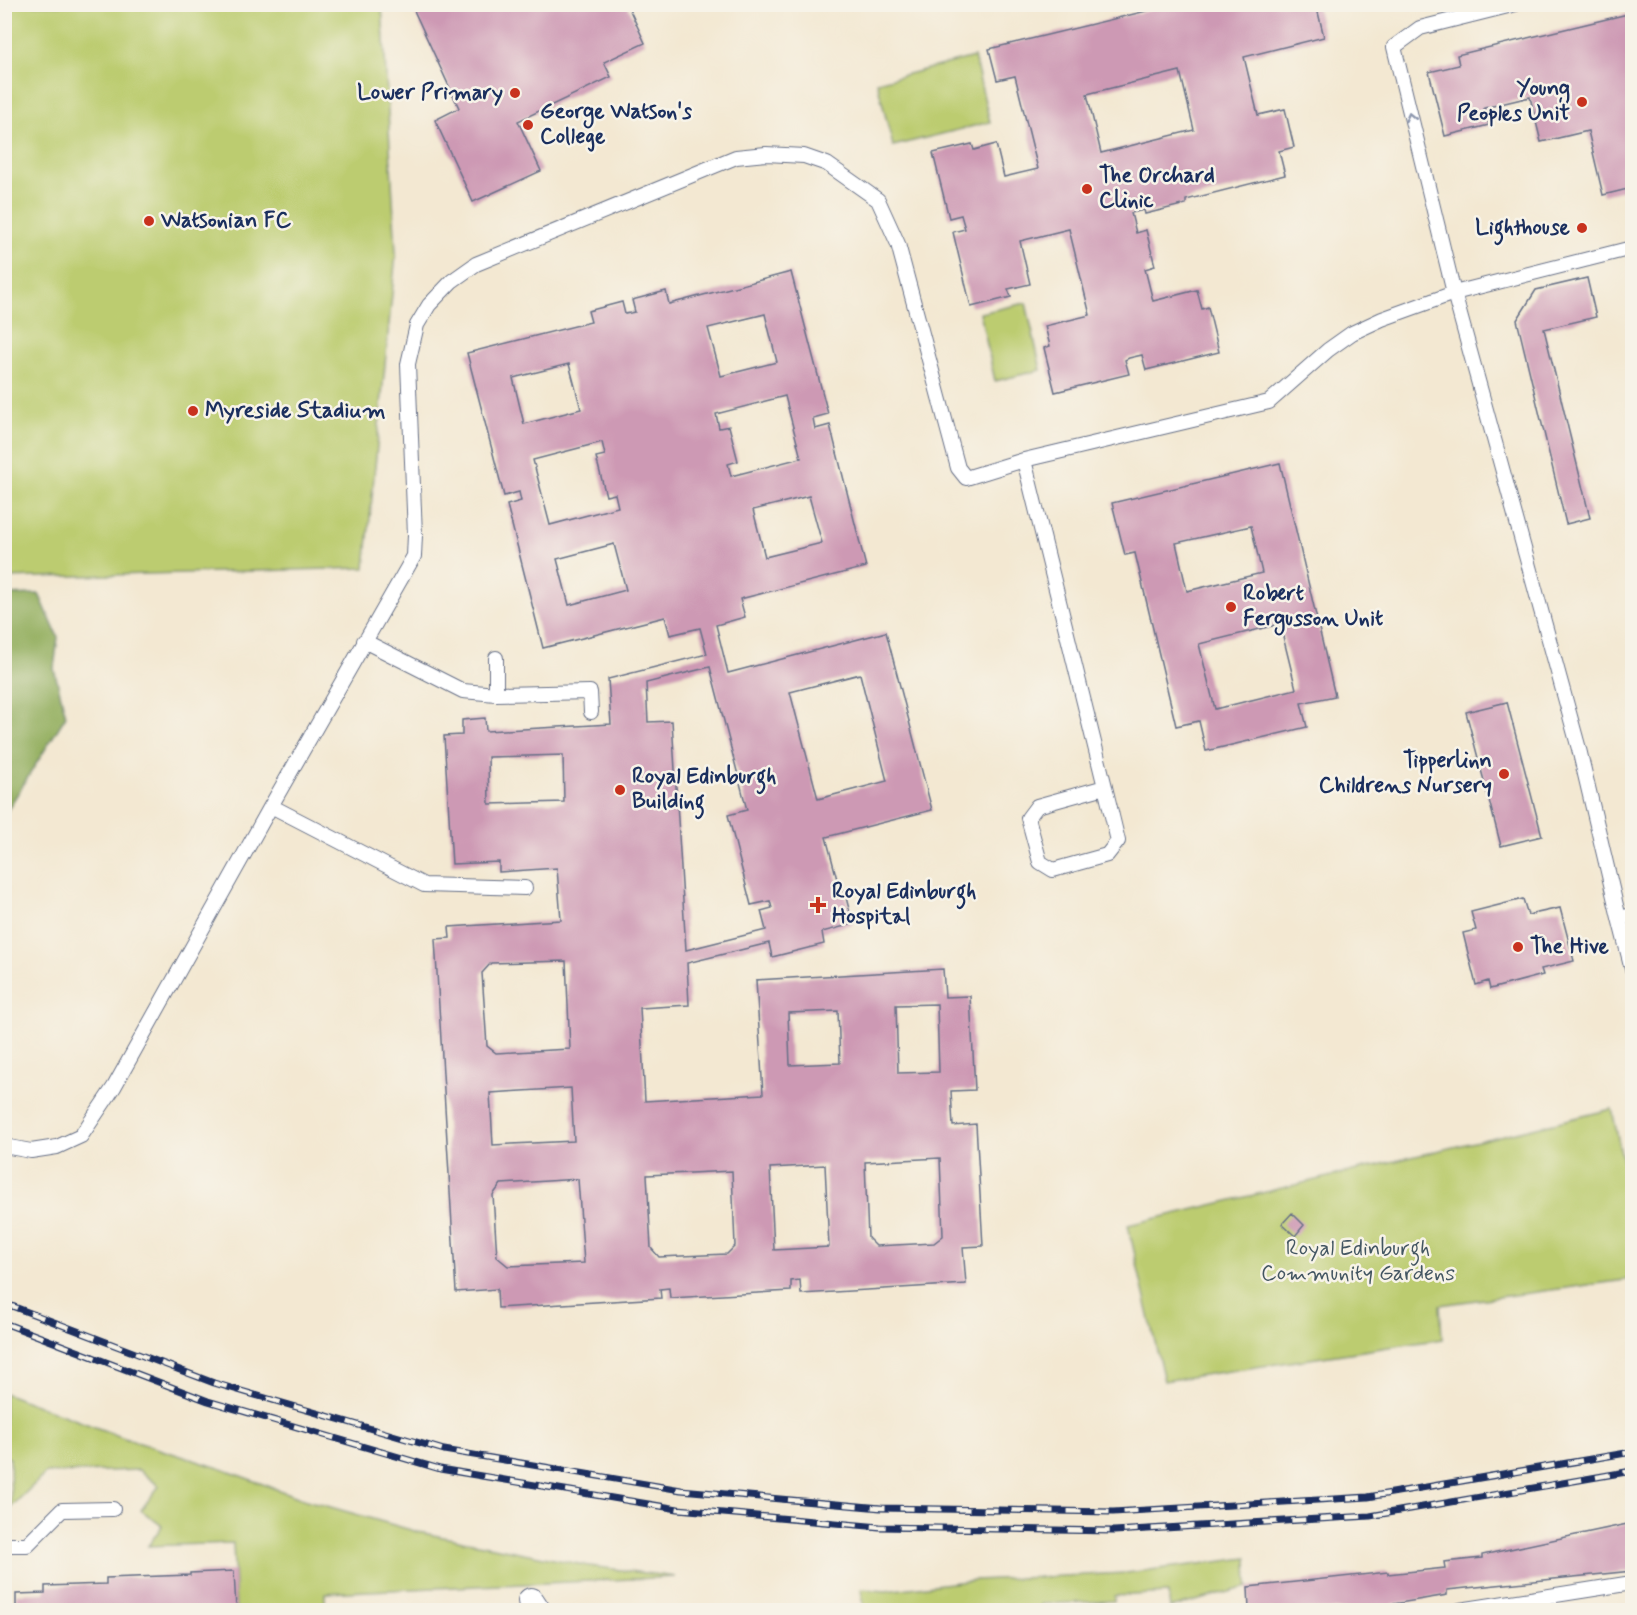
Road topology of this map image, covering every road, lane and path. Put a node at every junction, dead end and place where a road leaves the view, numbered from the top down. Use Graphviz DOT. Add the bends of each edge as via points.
graph roads {
  1 [pos="1516,4"];
  2 [pos="1632,248"];
  3 [pos="1454,293"];
  4 [pos="1024,460"];
  5 [pos="364,641"];
  6 [pos="496,658"];
  7 [pos="496,694"];
  8 [pos="591,712"];
  9 [pos="1105,787"];
  10 [pos="271,806"];
  11 [pos="525,888"];
  12 [pos="1626,917"];
  13 [pos="1632,969"];
  14 [pos="4,1146"];
  15 [pos="113,1509"];
  16 [pos="4,1545"];
  17 [pos="1632,1583"];
  18 [pos="1460,1611"];
  3 -- 1 [label="lane, one-way" via="1394,47 1420,28"];
  2 -- 3 [label="lane"];
  3 -- 4 [label="lane" via="1352,333 1269,402"];
  3 -- 12 [label="lane"];
  4 -- 5 [label="lane" via="966,478 958,468 898,244 878,200 827,164 804,156 766,154 736,158 476,264 429,305 417,325 408,364 414,556"];
  4 -- 9 [label="lane"];
  5 -- 7 [label="lane" via="463,691"];
  5 -- 10 [label="lane"];
  6 -- 7 [label="lane"];
  7 -- 8 [label="lane" via="590,692"];
  9 -- 9 [label="lane" via="1118,841 1107,855 1053,870 1040,862 1028,818 1037,806"];
  10 -- 11 [label="lane" via="424,885"];
  10 -- 14 [label="lane" via="114,1087 81,1136 57,1147 31,1151"];
  12 -- 13 [label="lane"];
  15 -- 16 [label="lane" via="62,1510 27,1545"];
  17 -- 18 [label="lane"];
}
